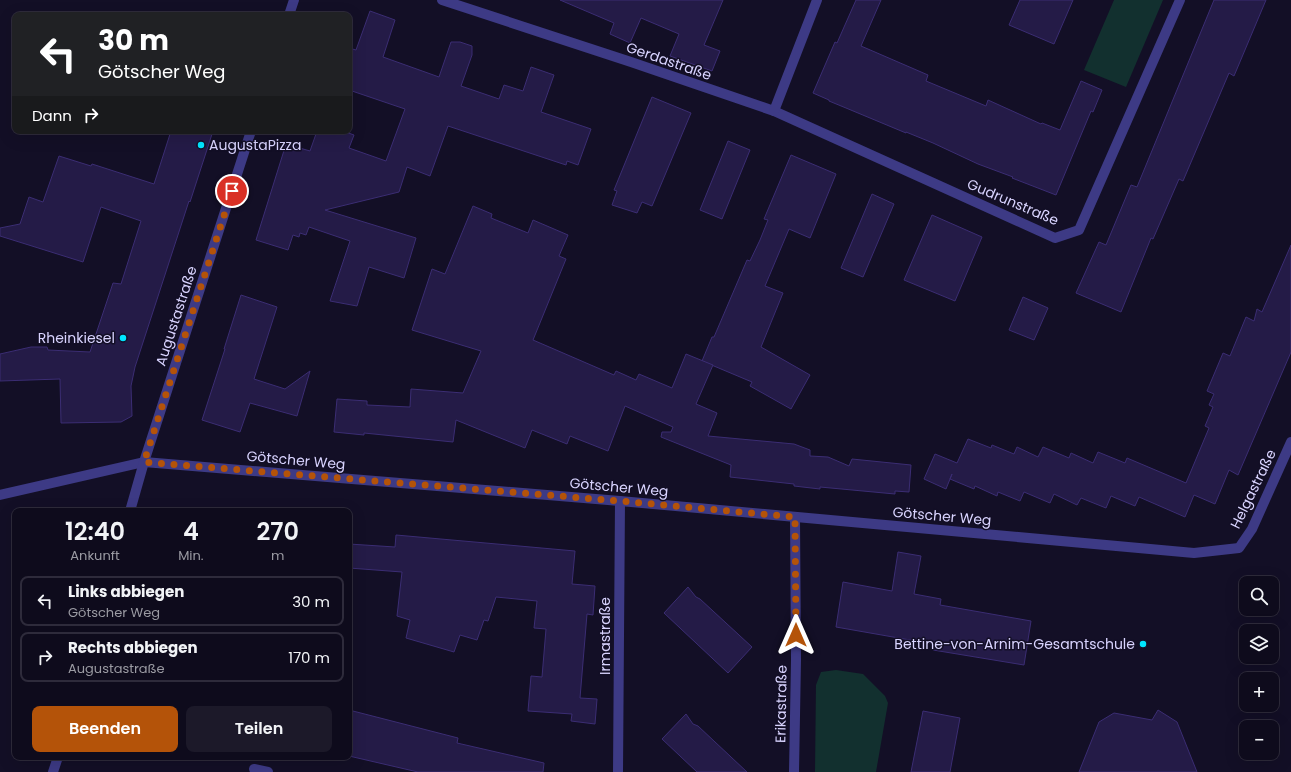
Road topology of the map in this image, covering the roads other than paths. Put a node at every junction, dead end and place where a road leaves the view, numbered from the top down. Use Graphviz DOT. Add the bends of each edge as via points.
graph roads {
  1 [pos="294,0"];
  2 [pos="442,0"];
  3 [pos="817,0"];
  4 [pos="1180,0"];
  5 [pos="290,12"];
  6 [pos="774,111"];
  7 [pos="251,134"];
  8 [pos="1291,442"];
  9 [pos="144,462"];
  10 [pos="0,495"];
  11 [pos="620,501"];
  12 [pos="131,508"];
  13 [pos="795,517"];
  14 [pos="1239,548"];
  15 [pos="57,760"];
  16 [pos="254,769"];
  17 [pos="53,772"];
  18 [pos="268,772"];
  19 [pos="618,772"];
  20 [pos="794,772"];
  1 -- 5 [label="street"];
  2 -- 6 [label="street, Gerdastraße"];
  3 -- 6 [label="street"];
  4 -- 6 [label="street, Gudrunstraße" via="1079,230 1055,238"];
  7 -- 9 [label="street, Augustastraße"];
  8 -- 14 [label="street, Helgastraße" via="1252,529"];
  9 -- 10 [label="street, Götscher Weg"];
  9 -- 11 [label="street, Götscher Weg"];
  9 -- 12 [label="street, Augustastraße"];
  11 -- 13 [label="street, Götscher Weg"];
  11 -- 19 [label="street, Irmastraße"];
  13 -- 14 [label="street, Götscher Weg" via="1194,553"];
  13 -- 20 [label="street, Erikastraße"];
  15 -- 17 [label="street"];
  16 -- 18 [label="street"];
}
